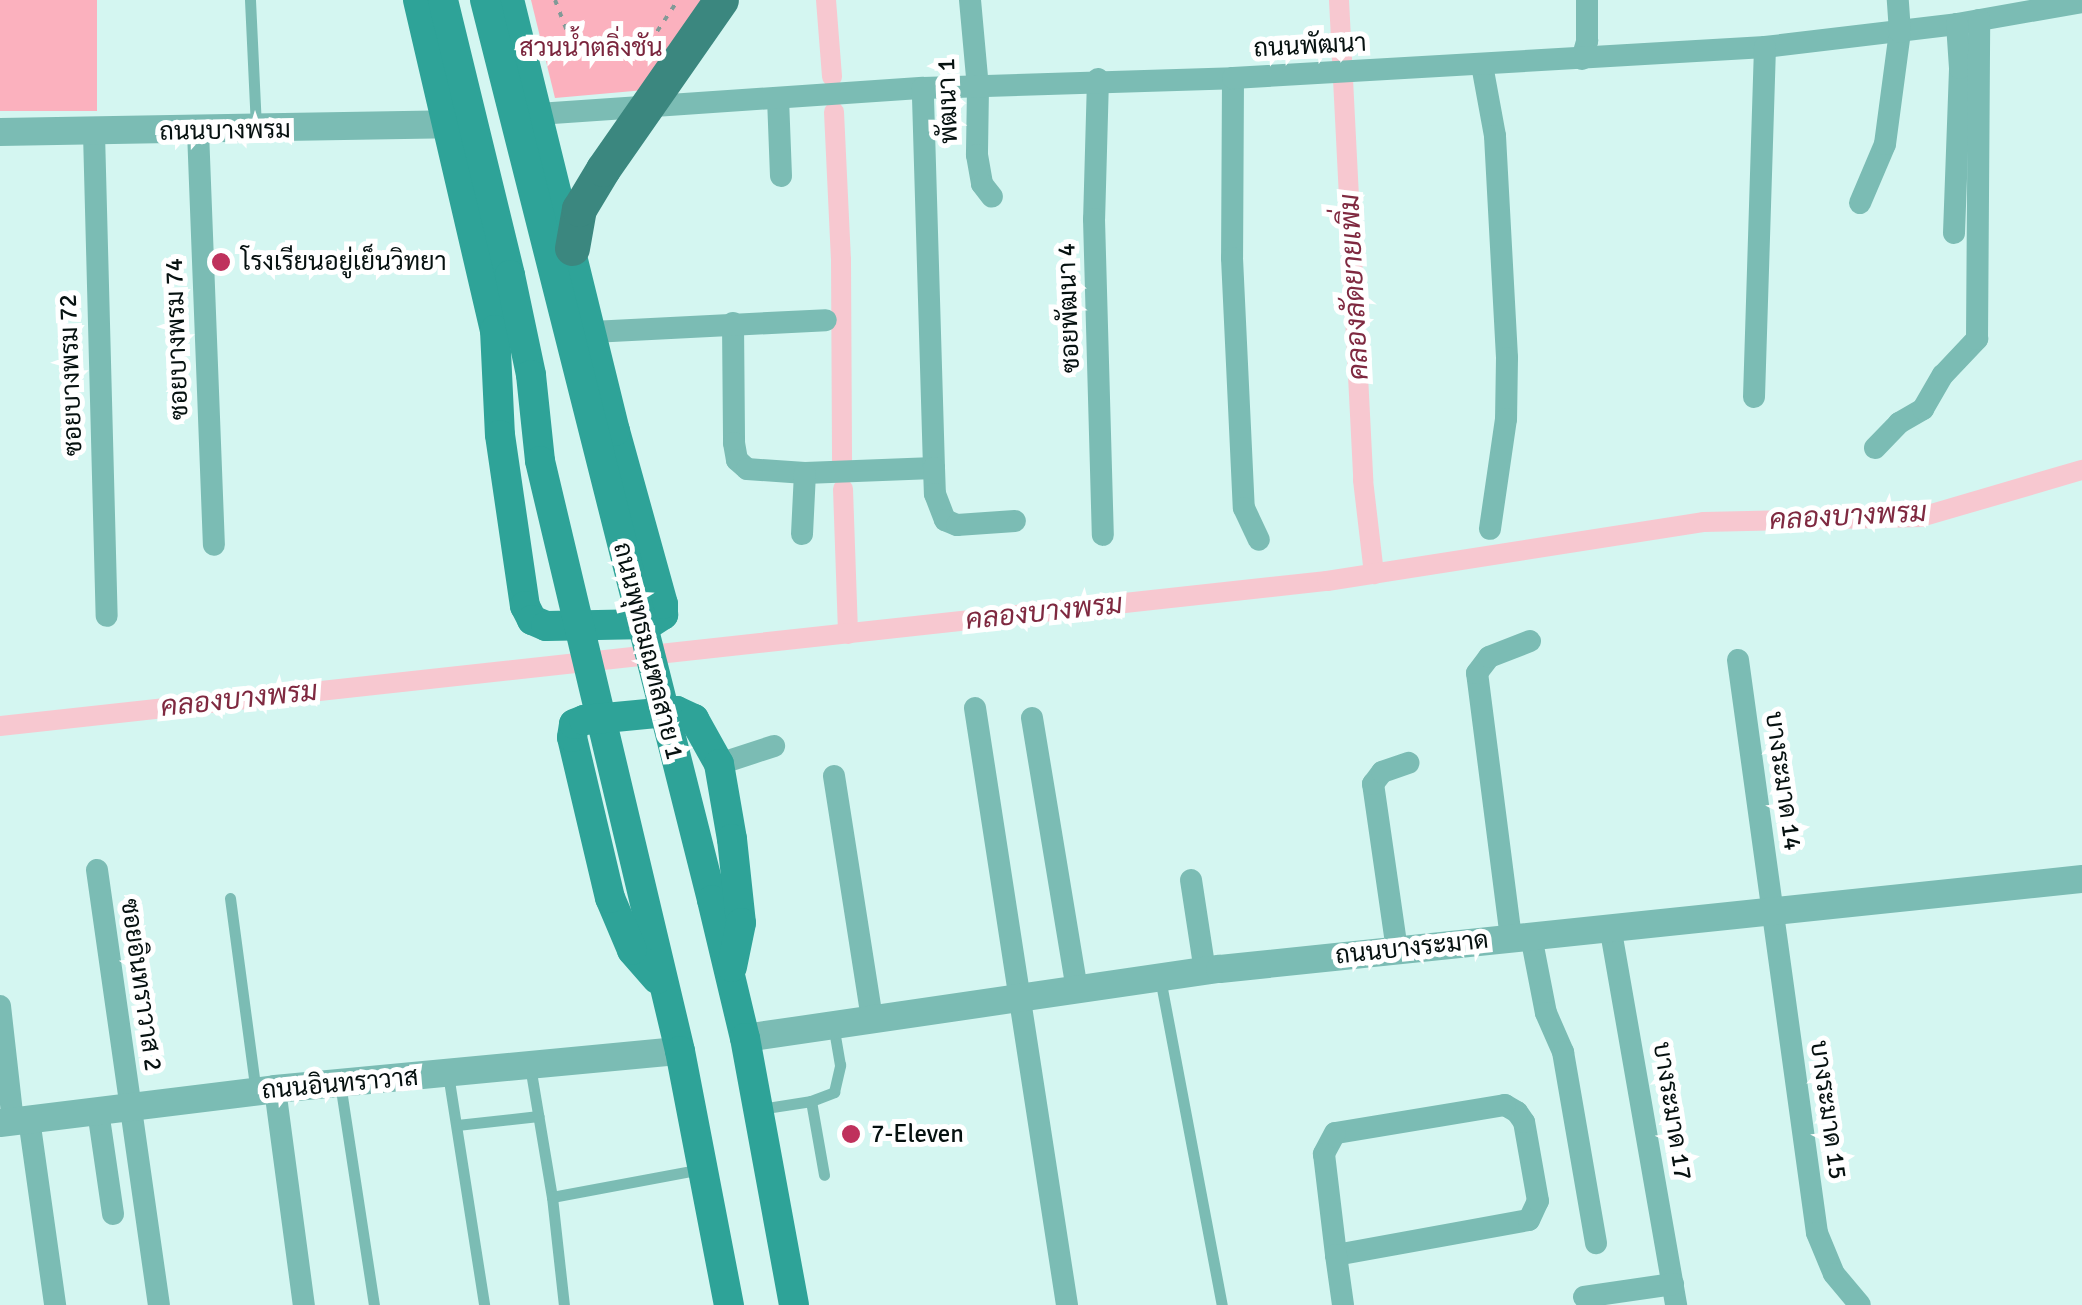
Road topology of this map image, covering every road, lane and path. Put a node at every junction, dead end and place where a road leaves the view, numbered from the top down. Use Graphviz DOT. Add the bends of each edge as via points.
graph roads {
  1 [pos="250,0"];
  2 [pos="418,0"];
  3 [pos="443,0"];
  4 [pos="484,0"];
  5 [pos="510,0"];
  6 [pos="555,0"];
  7 [pos="678,0"];
  8 [pos="720,0"];
  9 [pos="970,0"];
  10 [pos="1586,0"];
  11 [pos="1898,0"];
  12 [pos="2082,2"];
  13 [pos="2045,4"];
  14 [pos="2010,8"];
  15 [pos="1968,22"];
  16 [pos="1900,32"];
  17 [pos="1765,47"];
  18 [pos="1582,58"];
  19 [pos="1482,65"];
  20 [pos="1233,78"];
  21 [pos="1098,79"];
  22 [pos="923,88"];
  23 [pos="978,88"];
  24 [pos="778,98"];
  25 [pos="649,107"];
  26 [pos="538,114"];
  27 [pos="449,124"];
  28 [pos="256,131"];
  29 [pos="0,132"];
  30 [pos="94,132"];
  31 [pos="198,132"];
  32 [pos="781,176"];
  33 [pos="992,197"];
  34 [pos="1860,203"];
  35 [pos="1954,233"];
  36 [pos="572,248"];
  37 [pos="584,297"];
  38 [pos="826,320"];
  39 [pos="733,323"];
  40 [pos="495,330"];
  41 [pos="592,332"];
  42 [pos="583,390"];
  43 [pos="1754,397"];
  44 [pos="1875,448"];
  45 [pos="934,468"];
  46 [pos="805,472"];
  47 [pos="544,476"];
  48 [pos="1015,521"];
  49 [pos="1490,530"];
  50 [pos="802,534"];
  51 [pos="1103,535"];
  52 [pos="1259,540"];
  53 [pos="214,544"];
  54 [pos="107,616"];
  55 [pos="1530,642"];
  56 [pos="1738,660"];
  57 [pos="976,708"];
  58 [pos="1032,718"];
  59 [pos="774,746"];
  60 [pos="1408,763"];
  61 [pos="719,764"];
  62 [pos="834,776"];
  63 [pos="97,870"];
  64 [pos="2082,879"];
  65 [pos="1192,880"];
  66 [pos="230,898"];
  67 [pos="1774,910"];
  68 [pos="1610,926"];
  69 [pos="1521,937"];
  70 [pos="1397,950"];
  71 [pos="1205,971"];
  72 [pos="730,976"];
  73 [pos="1160,978"];
  74 [pos="662,986"];
  75 [pos="1077,991"];
  76 [pos="1019,1000"];
  77 [pos="0,1006"];
  78 [pos="872,1018"];
  79 [pos="833,1024"];
  80 [pos="745,1038"];
  81 [pos="680,1051"];
  82 [pos="530,1066"];
  83 [pos="448,1074"];
  84 [pos="340,1083"];
  85 [pos="265,1090"];
  86 [pos="810,1101"];
  87 [pos="130,1107"];
  88 [pos="758,1109"];
  89 [pos="98,1111"];
  90 [pos="540,1116"];
  91 [pos="14,1121"];
  92 [pos="456,1125"];
  93 [pos="702,1169"];
  94 [pos="824,1174"];
  95 [pos="552,1196"];
  96 [pos="114,1214"];
  97 [pos="1596,1243"];
  98 [pos="1336,1255"];
  99 [pos="1674,1294"];
  100 [pos="1584,1298"];
  101 [pos="56,1305"];
  102 [pos="159,1305"];
  103 [pos="304,1305"];
  104 [pos="374,1305"];
  105 [pos="484,1305"];
  106 [pos="564,1305"];
  107 [pos="728,1305"];
  108 [pos="794,1305"];
  109 [pos="1067,1305"];
  110 [pos="1222,1305"];
  111 [pos="1343,1305"];
  112 [pos="1860,1305"];
  1 -- 28 [label="lane"];
  2 -- 27 [label="main road"];
  3 -- 47 [label="main road" via="501,232"];
  4 -- 42 [label="main road, ถนนพุทธมณฑลสาย 1"];
  5 -- 26 [label="main road"];
  6 -- 7 [label="path" via="572,44 591,50 650,42"];
  8 -- 25 [label="main road"];
  9 -- 23 [label="street, พัฒนา 1"];
  10 -- 18 [label="street"];
  11 -- 16 [label="street"];
  12 -- 13 [label="street, ถนนพัฒนา"];
  13 -- 14 [label="street, ถนนพัฒนา"];
  14 -- 15 [label="street, ถนนพัฒนา"];
  15 -- 16 [label="street, ถนนพัฒนา"];
  15 -- 35 [label="street"];
  15 -- 44 [label="street" via="1978,339 1942,375 1924,409"];
  16 -- 17 [label="street, ถนนพัฒนา"];
  16 -- 34 [label="street" via="1885,144"];
  17 -- 18 [label="street, ถนนพัฒนา"];
  17 -- 43 [label="street"];
  18 -- 19 [label="street, ถนนพัฒนา"];
  19 -- 20 [label="street, ถนนพัฒนา"];
  19 -- 49 [label="street" via="1495,136 1507,358 1506,420"];
  20 -- 21 [label="street, ถนนพัฒนา"];
  20 -- 52 [label="street" via="1232,258 1244,508"];
  21 -- 23 [label="street, ถนนพัฒนา"];
  21 -- 51 [label="street, ซอยพัฒนา 4" via="1094,218"];
  22 -- 23 [label="street, ถนนพัฒนา"];
  22 -- 24 [label="street, ถนนพัฒนา"];
  22 -- 45 [label="street"];
  23 -- 33 [label="street, พัฒนา 1" via="977,155 982,184"];
  24 -- 25 [label="street, ถนนพัฒนา"];
  24 -- 32 [label="street"];
  25 -- 26 [label="street, ถนนพัฒนา"];
  25 -- 36 [label="main road" via="579,209"];
  26 -- 36 [label="main road"];
  27 -- 28 [label="street, ถนนบางพรม"];
  27 -- 40 [label="main road"];
  28 -- 31 [label="street, ถนนบางพรม"];
  29 -- 30 [label="street, ถนนบางพรม"];
  30 -- 31 [label="street, ถนนบางพรม"];
  30 -- 54 [label="street, ซอยบางพรม 72"];
  31 -- 53 [label="street, ซอยบางพรม 74"];
  36 -- 37 [label="main road"];
  37 -- 41 [label="main road"];
  37 -- 42 [label="main road"];
  38 -- 39 [label="street"];
  39 -- 41 [label="street"];
  39 -- 46 [label="street" via="737,460 747,468"];
  40 -- 41 [label="main road" via="500,434 532,620 546,626 648,624 663,615 663,604"];
  40 -- 47 [label="main road"];
  42 -- 72 [label="main road, ถนนพุทธมณฑลสาย 1"];
  45 -- 46 [label="street"];
  45 -- 48 [label="street" via="946,520"];
  46 -- 50 [label="street"];
  47 -- 74 [label="main road"];
  55 -- 69 [label="street" via="1488,657 1478,673"];
  56 -- 67 [label="street, บางระมาด 14"];
  57 -- 76 [label="street"];
  58 -- 75 [label="street"];
  59 -- 61 [label="street"];
  60 -- 70 [label="street" via="1382,772 1373,784"];
  61 -- 72 [label="main road" via="741,923"];
  61 -- 74 [label="main road" via="694,719 678,711 574,724 620,928"];
  62 -- 78 [label="street"];
  63 -- 87 [label="street, ซอยอินทราวาส 2"];
  64 -- 67 [label="street, ถนนบางระมาด"];
  65 -- 71 [label="street"];
  66 -- 85 [label="lane"];
  67 -- 68 [label="street, ถนนบางระมาด"];
  67 -- 112 [label="street, บางระมาด 15" via="1817,1233 1828,1264"];
  68 -- 69 [label="street, ถนนบางระมาด"];
  68 -- 99 [label="street, บางระมาด 17"];
  69 -- 70 [label="street, ถนนบางระมาด"];
  69 -- 97 [label="street" via="1563,1052"];
  70 -- 71 [label="street, ถนนบางระมาด"];
  71 -- 73 [label="street, ถนนบางระมาด"];
  72 -- 80 [label="main road, ถนนพุทธมณฑลสาย 1"];
  73 -- 75 [label="street, ถนนบางระมาด"];
  73 -- 110 [label="lane"];
  74 -- 81 [label="main road"];
  75 -- 76 [label="street, ถนนบางระมาด"];
  76 -- 78 [label="street, ถนนบางระมาด"];
  76 -- 109 [label="street"];
  77 -- 91 [label="street"];
  78 -- 79 [label="street, ถนนบางระมาด"];
  79 -- 80 [label="street, ถนนบางระมาด"];
  79 -- 86 [label="lane" via="840,1077 834,1092"];
  80 -- 88 [label="main road, ถนนพุทธมณฑลสาย 1"];
  81 -- 82 [label="street, ถนนอินทราวาส"];
  81 -- 93 [label="main road"];
  82 -- 83 [label="street, ถนนอินทราวาส"];
  82 -- 90 [label="lane"];
  83 -- 84 [label="street, ถนนอินทราวาส"];
  83 -- 92 [label="lane"];
  84 -- 85 [label="street, ถนนอินทราวาส"];
  84 -- 104 [label="lane"];
  85 -- 87 [label="street, ถนนอินทราวาส"];
  85 -- 103 [label="street"];
  86 -- 88 [label="lane"];
  86 -- 94 [label="lane"];
  87 -- 89 [label="street, ถนนอินทราวาส"];
  87 -- 102 [label="street, ซอยอินทราวาส 2"];
  88 -- 108 [label="main road, ถนนพุทธมณฑลสาย 1"];
  89 -- 91 [label="street, ถนนอินทราวาส"];
  89 -- 96 [label="street"];
  90 -- 92 [label="lane"];
  90 -- 95 [label="lane"];
  91 -- 101 [label="street"];
  92 -- 105 [label="lane"];
  93 -- 95 [label="lane"];
  93 -- 107 [label="main road"];
  95 -- 106 [label="lane"];
  98 -- 98 [label="street" via="1324,1154 1336,1133 1505,1106 1518,1112 1538,1201 1529,1220"];
  98 -- 111 [label="street"];
  99 -- 100 [label="street"];
}
